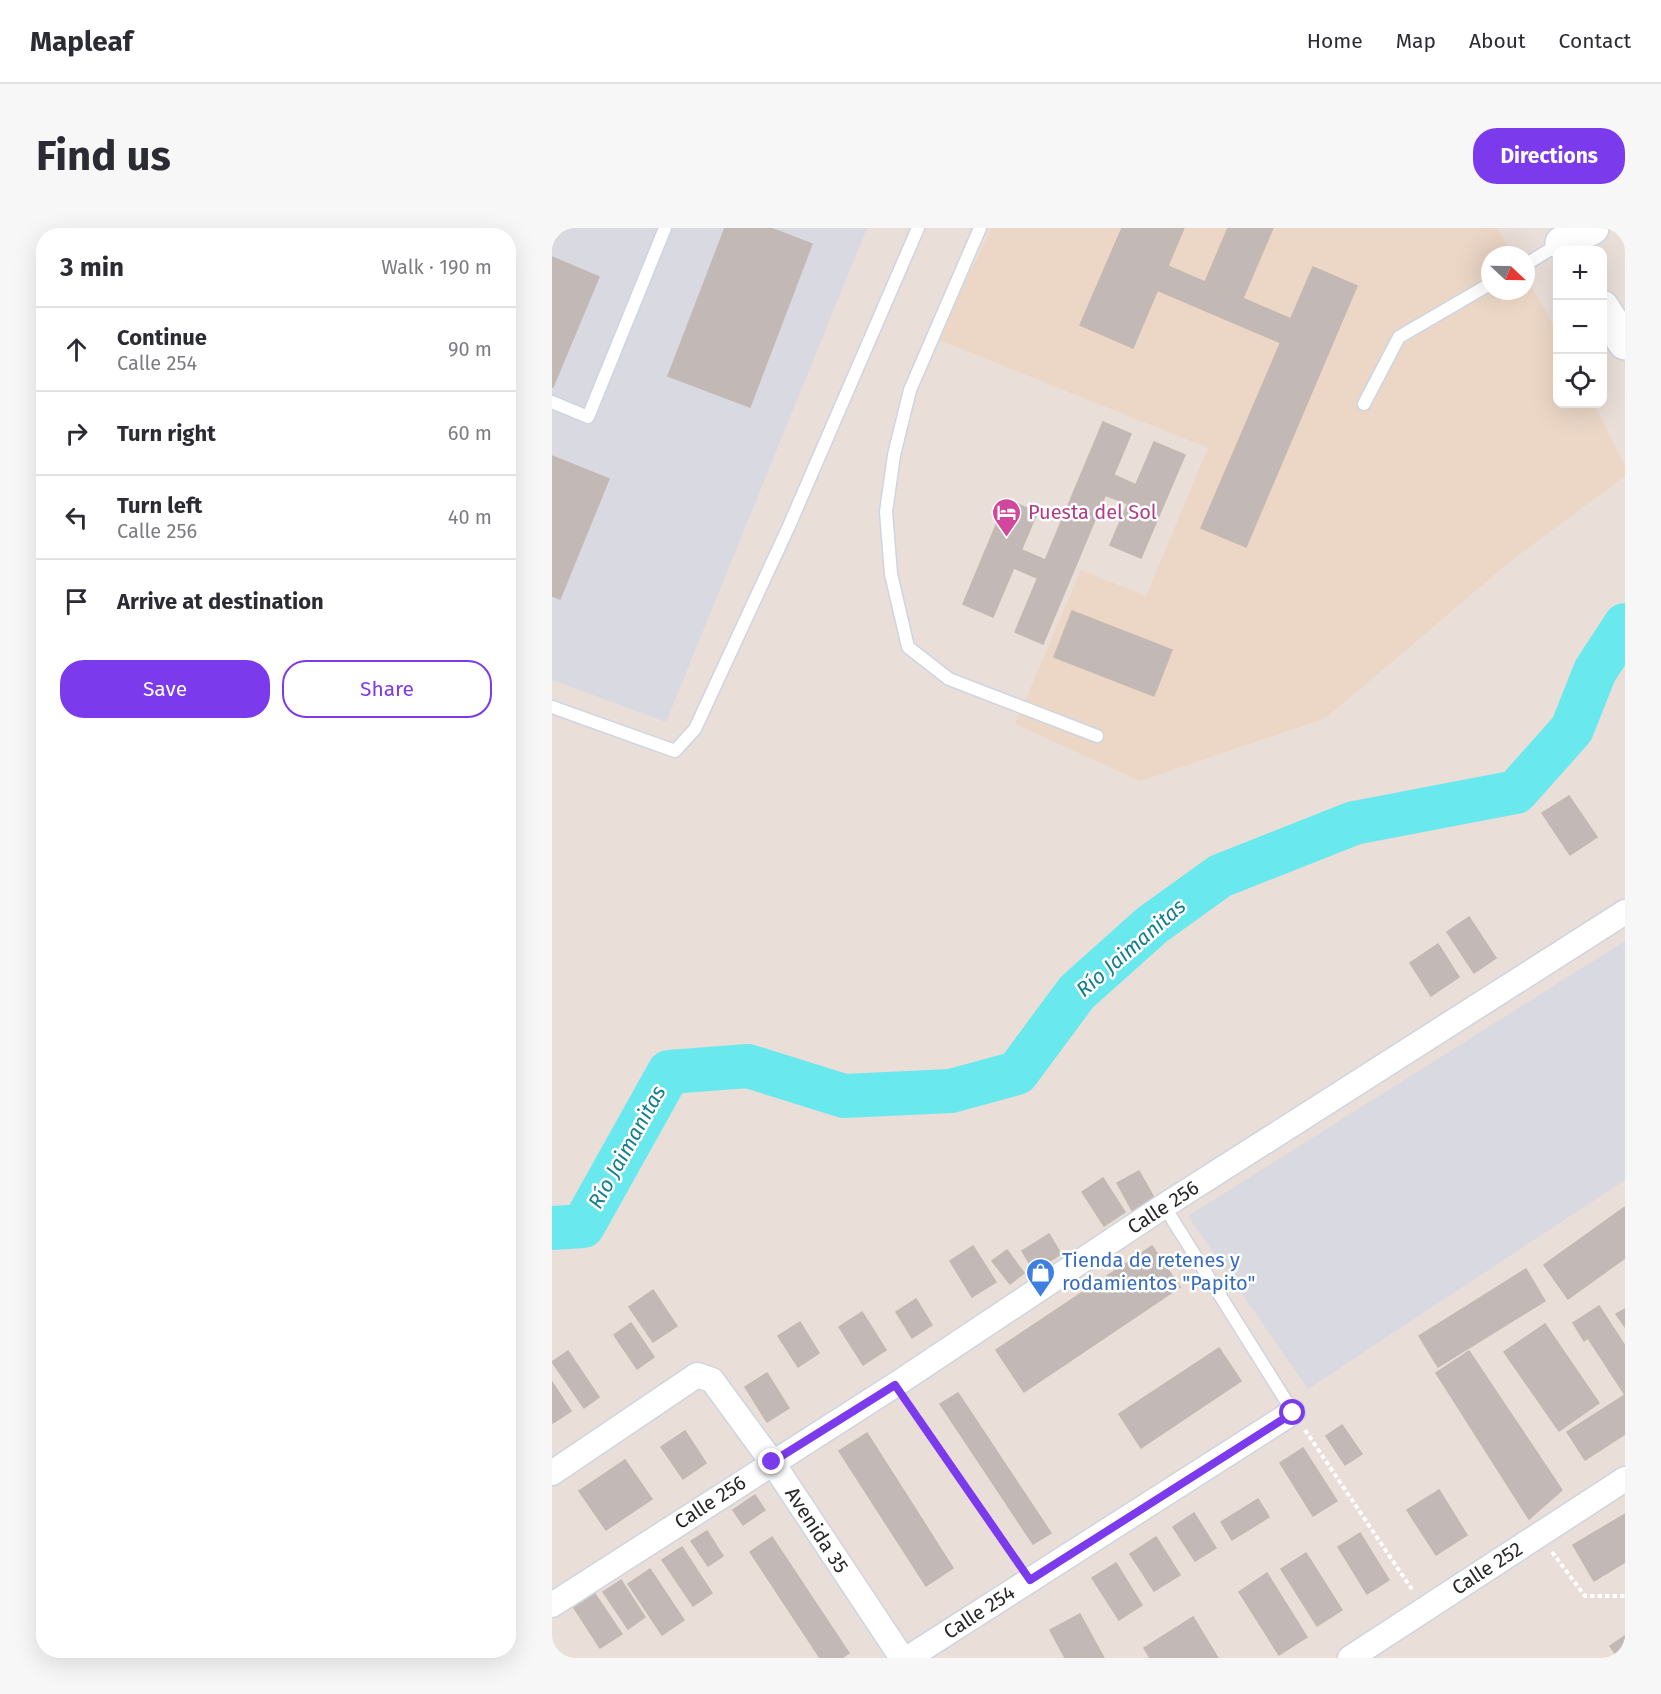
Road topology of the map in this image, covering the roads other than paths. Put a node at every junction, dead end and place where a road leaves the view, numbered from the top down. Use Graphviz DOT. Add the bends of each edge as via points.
graph roads {
  1 [pos="665,228"];
  2 [pos="918,228"];
  3 [pos="980,228"];
  4 [pos="1592,228"];
  5 [pos="1560,240"];
  6 [pos="1535,258"];
  7 [pos="1481,289"];
  8 [pos="1607,315"];
  9 [pos="1625,343"];
  10 [pos="552,402"];
  11 [pos="1364,404"];
  12 [pos="552,707"];
  13 [pos="1097,736"];
  14 [pos="1625,912"];
  15 [pos="1164,1206"];
  16 [pos="1293,1413"];
  17 [pos="772,1462"];
  18 [pos="552,1473"];
  19 [pos="1625,1479"];
  20 [pos="552,1605"];
  21 [pos="902,1658"];
  22 [pos="908,1658"];
  23 [pos="1350,1658"];
  1 -- 10 [label="lane" via="588,417"];
  2 -- 12 [label="lane" via="789,526 694,729 675,751"];
  3 -- 13 [label="lane" via="910,390 894,455 886,512 891,574 908,647 949,679"];
  4 -- 5 [label="street"];
  5 -- 6 [label="lane"];
  7 -- 11 [label="lane" via="1399,337"];
  8 -- 9 [label="street"];
  14 -- 15 [label="street, Calle 256"];
  15 -- 16 [label="lane"];
  15 -- 17 [label="street, Calle 256"];
  16 -- 22 [label="street, Calle 254"];
  17 -- 18 [label="street, Avenida 35" via="712,1380 697,1375"];
  17 -- 20 [label="street, Calle 256"];
  17 -- 21 [label="street, Avenida 35"];
  19 -- 23 [label="street, Calle 252"];
}
